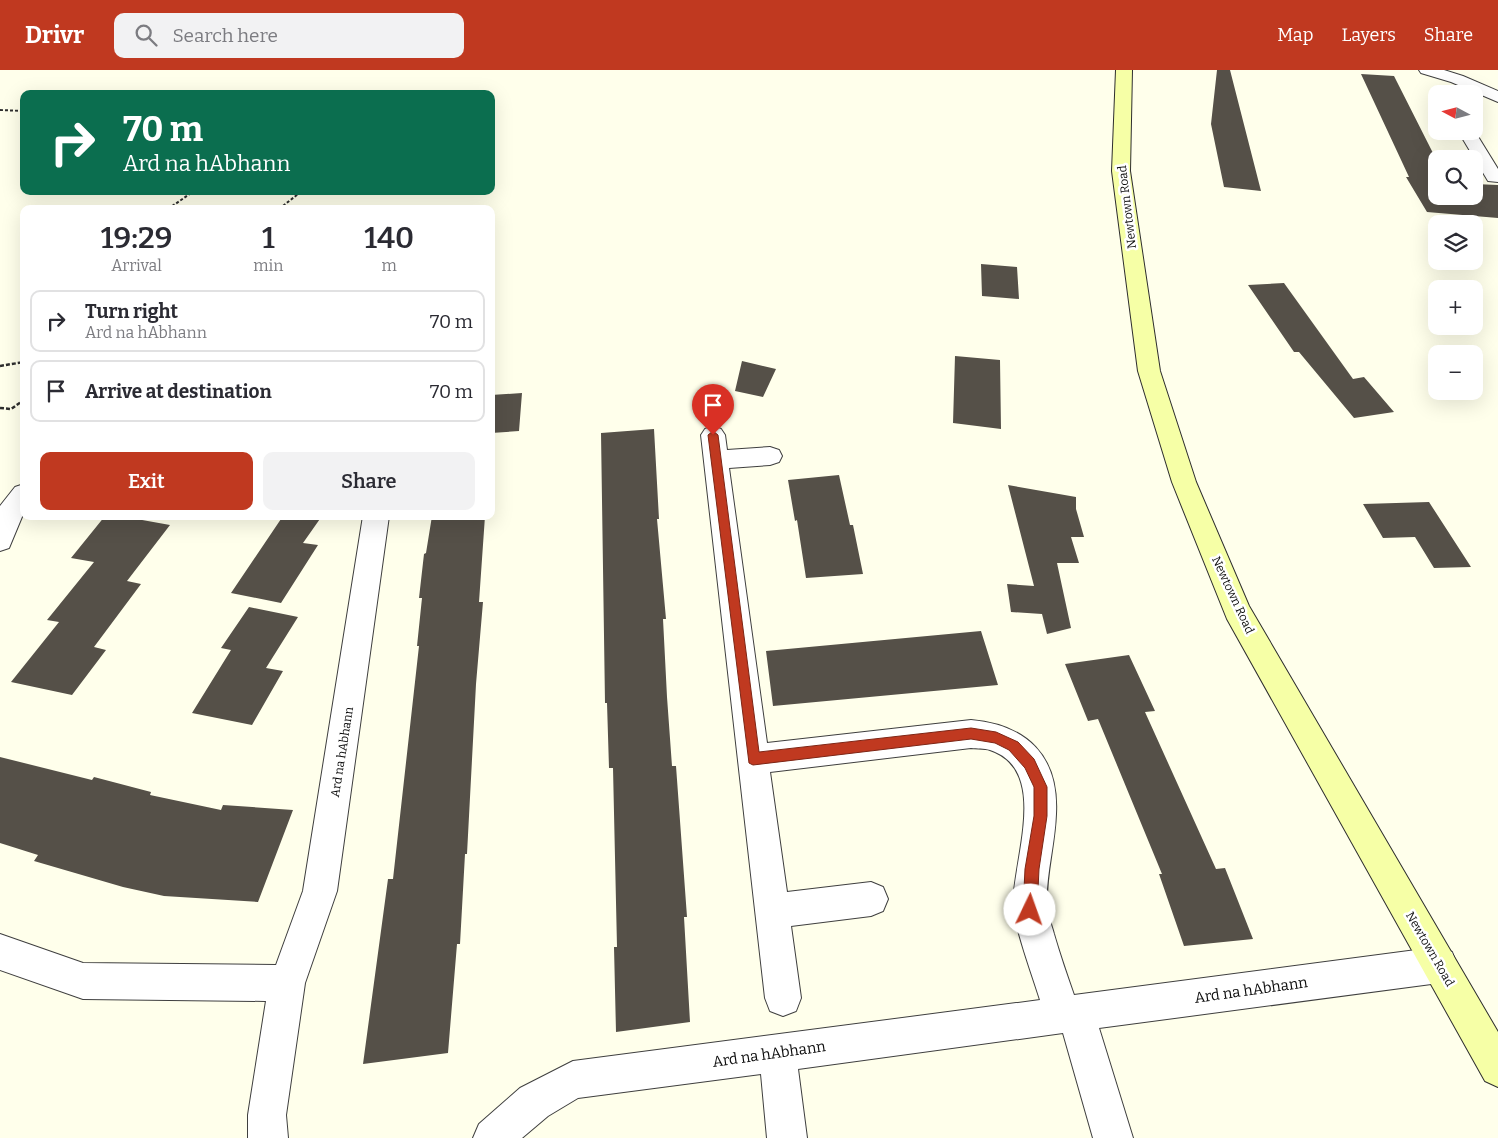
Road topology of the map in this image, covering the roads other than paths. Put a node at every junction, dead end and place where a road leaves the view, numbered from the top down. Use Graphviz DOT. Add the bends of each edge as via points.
graph roads {
  1 [pos="1124,70"];
  2 [pos="1427,70"];
  3 [pos="1498,97"];
  4 [pos="1472,140"];
  5 [pos="1483,176"];
  6 [pos="1496,177"];
  7 [pos="770,456"];
  8 [pos="20,499"];
  9 [pos="375,520"];
  10 [pos="0,541"];
  11 [pos="753,759"];
  12 [pos="871,899"];
  13 [pos="772,911"];
  14 [pos="0,952"];
  15 [pos="1439,965"];
  16 [pos="287,983"];
  17 [pos="783,998"];
  18 [pos="1069,1014"];
  19 [pos="777,1053"];
  20 [pos="1498,1068"];
  21 [pos="268,1138"];
  22 [pos="493,1138"];
  23 [pos="787,1138"];
  24 [pos="1113,1138"];
  1 -- 15 [label="main road, Newtown Road" via="1121,171 1148,362 1184,482 1237,611"];
  2 -- 3 [label="street"];
  4 -- 6 [label="street"];
  5 -- 6 [label="street"];
  7 -- 11 [label="street" via="715,447"];
  8 -- 10 [label="street" via="10,511"];
  9 -- 16 [label="street, Ard na hAbhann" via="320,891"];
  11 -- 13 [label="street"];
  11 -- 18 [label="street" via="971,734 996,738 1013,746 1030,764 1041,787 1041,816 1032,869 1030,910"];
  12 -- 13 [label="street"];
  13 -- 17 [label="street"];
  14 -- 16 [label="street" via="83,981"];
  15 -- 18 [label="street, Ard na hAbhann"];
  15 -- 20 [label="main road, Newtown Road"];
  16 -- 21 [label="street, Ard na hAbhann" via="267,1115"];
  18 -- 19 [label="street, Ard na hAbhann"];
  18 -- 24 [label="street"];
  19 -- 22 [label="street, Ard na hAbhann" via="573,1080 534,1102"];
  19 -- 23 [label="street"];
}
